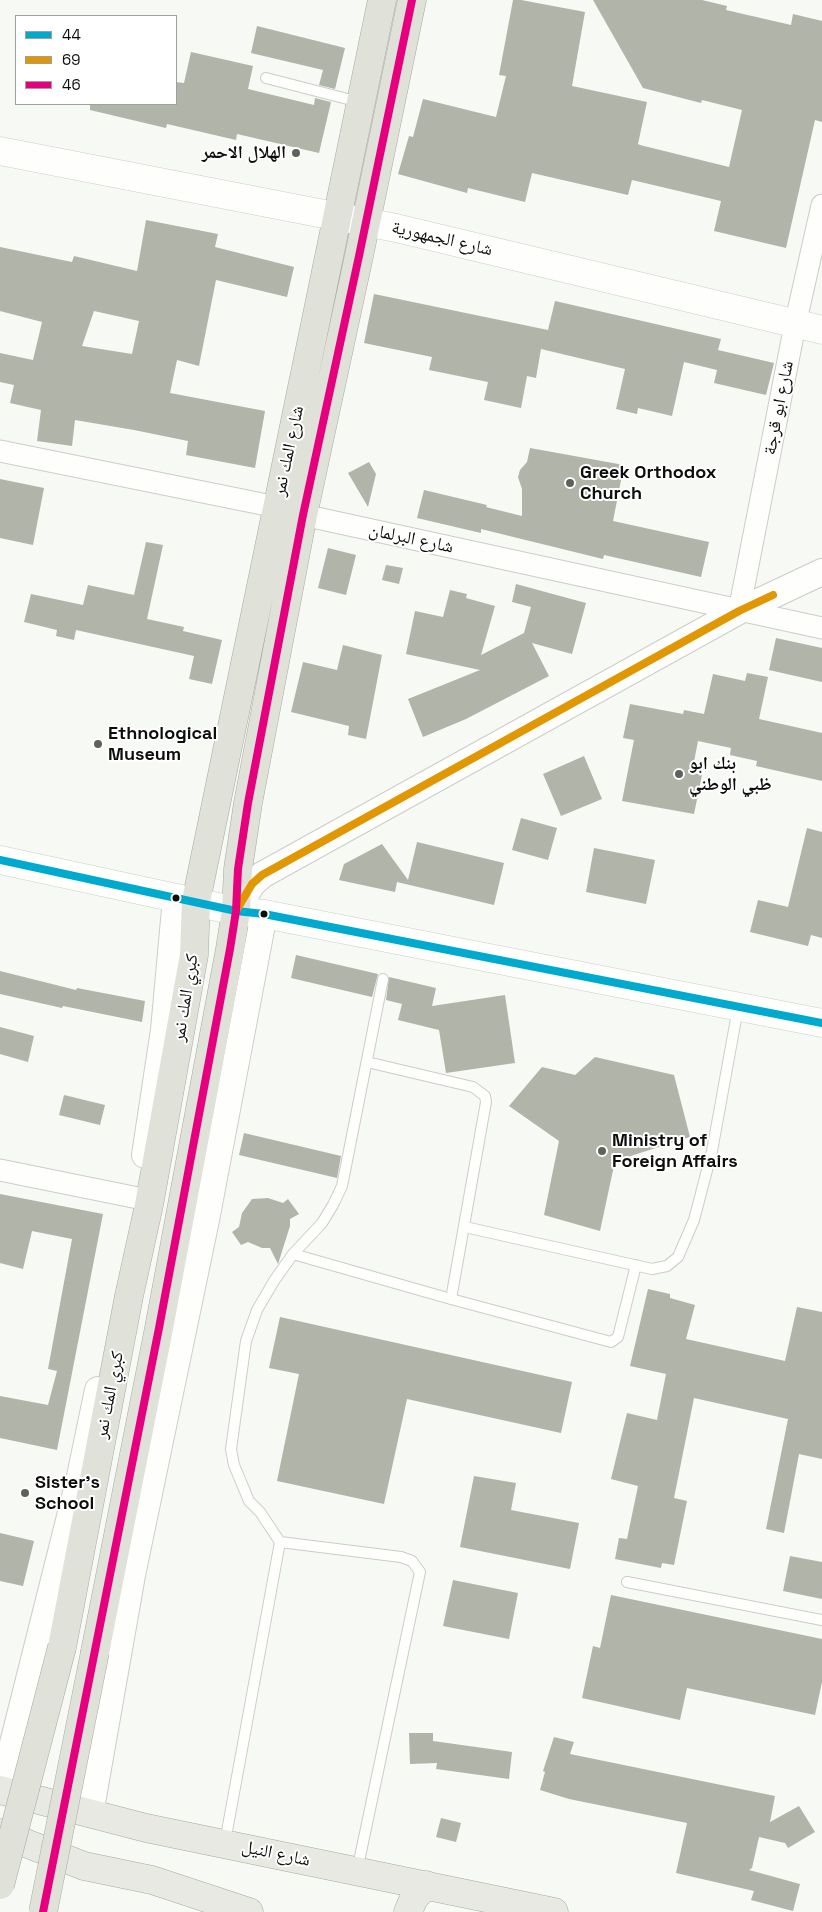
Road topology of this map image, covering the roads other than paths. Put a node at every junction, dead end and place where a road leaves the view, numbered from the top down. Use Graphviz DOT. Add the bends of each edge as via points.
graph roads {
  1 [pos="382,0"];
  2 [pos="412,0"];
  3 [pos="266,78"];
  4 [pos="360,102"];
  5 [pos="0,151"];
  6 [pos="822,205"];
  7 [pos="338,217"];
  8 [pos="365,223"];
  9 [pos="795,325"];
  10 [pos="822,330"];
  11 [pos="0,451"];
  12 [pos="278,507"];
  13 [pos="303,516"];
  14 [pos="822,572"];
  15 [pos="739,611"];
  16 [pos="822,628"];
  17 [pos="0,860"];
  18 [pos="186,900"];
  19 [pos="236,911"];
  20 [pos="264,914"];
  21 [pos="383,979"];
  22 [pos="738,1007"];
  23 [pos="822,1024"];
  24 [pos="367,1062"];
  25 [pos="0,1170"];
  26 [pos="138,1198"];
  27 [pos="465,1227"];
  28 [pos="293,1254"];
  29 [pos="636,1265"];
  30 [pos="452,1300"];
  31 [pos="280,1542"];
  32 [pos="627,1582"];
  33 [pos="822,1620"];
  34 [pos="0,1791"];
  35 [pos="90,1814"];
  36 [pos="0,1833"];
  37 [pos="225,1843"];
  38 [pos="357,1871"];
  39 [pos="0,1885"];
  40 [pos="426,1885"];
  41 [pos="43,1912"];
  42 [pos="249,1912"];
  43 [pos="408,1912"];
  44 [pos="554,1912"];
  1 -- 4 [label="highway, شارع المك نمر"];
  2 -- 8 [label="highway, شارع المك نمر"];
  3 -- 4 [label="lane"];
  4 -- 7 [label="highway, شارع المك نمر"];
  5 -- 7 [label="main road, شارع الجمهورية"];
  6 -- 9 [label="street, شارع ابو قرجة"];
  7 -- 8 [label="main road, شارع الجمهورية"];
  7 -- 12 [label="highway, شارع المك نمر"];
  8 -- 9 [label="main road, شارع الجمهورية" via="406,230"];
  8 -- 13 [label="highway, شارع المك نمر"];
  9 -- 10 [label="main road, شارع الجمهورية"];
  9 -- 15 [label="street, شارع ابو قرجة"];
  11 -- 12 [label="street, شارع البرلمان"];
  12 -- 13 [label="street, شارع البرلمان"];
  12 -- 18 [label="highway, شارع المك نمر"];
  13 -- 15 [label="street, شارع البرلمان"];
  13 -- 19 [label="highway, شارع المك نمر" via="248,803 238,869"];
  14 -- 15 [label="street"];
  15 -- 16 [label="street, شارع البرلمان"];
  15 -- 19 [label="street" via="262,875 252,884"];
  17 -- 18 [label="main road"];
  18 -- 19 [label="main road"];
  18 -- 26 [label="street"];
  18 -- 39 [label="highway, كبري المك نمر, bridge" via="194,955 150,1205 129,1296 62,1647"];
  19 -- 20 [label="main road"];
  19 -- 41 [label="highway, كبري المك نمر, bridge" via="159,1328"];
  20 -- 22 [label="main road"];
  20 -- 35 [label="street" via="206,1220 132,1575"];
  21 -- 24 [label="lane"];
  22 -- 23 [label="main road"];
  22 -- 29 [label="lane" via="712,1150 694,1220 678,1257 667,1266 652,1269"];
  24 -- 27 [label="lane" via="473,1087 485,1096"];
  24 -- 28 [label="lane" via="342,1186 322,1223"];
  25 -- 26 [label="street"];
  26 -- 34 [label="street" via="79,1481"];
  27 -- 29 [label="lane"];
  27 -- 30 [label="lane"];
  28 -- 30 [label="lane"];
  28 -- 31 [label="lane" via="257,1310 246,1341 230,1449 250,1501"];
  29 -- 30 [label="lane" via="618,1337 611,1342"];
  31 -- 37 [label="lane"];
  31 -- 38 [label="lane" via="401,1556 412,1561 420,1572"];
  32 -- 33 [label="lane"];
  34 -- 35 [label="main road, شارع النيل"];
  35 -- 37 [label="main road, شارع النيل"];
  36 -- 42 [label="main road" via="84,1866 152,1880"];
  37 -- 38 [label="main road, شارع النيل"];
  38 -- 40 [label="main road, شارع النيل"];
  40 -- 43 [label="main road" via="414,1898"];
  40 -- 44 [label="main road, شارع النيل"];
}
